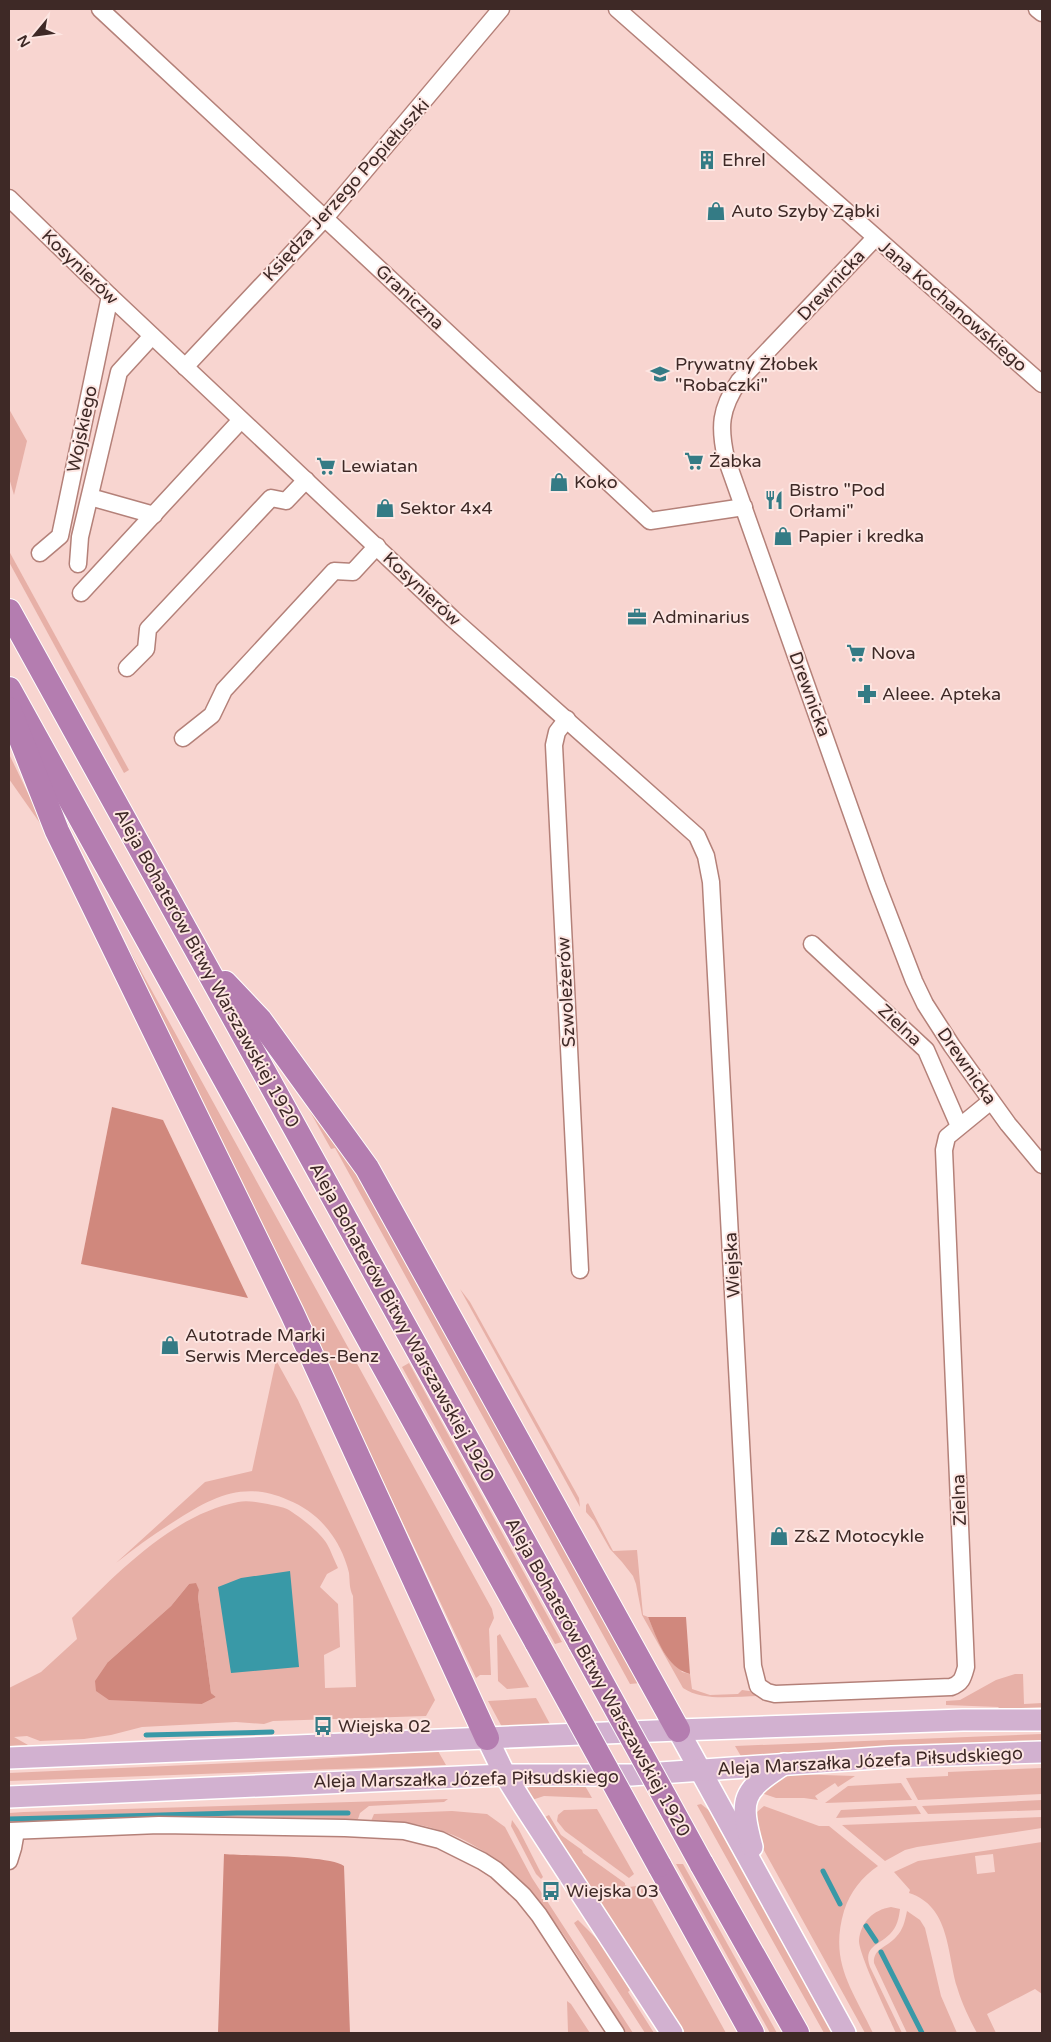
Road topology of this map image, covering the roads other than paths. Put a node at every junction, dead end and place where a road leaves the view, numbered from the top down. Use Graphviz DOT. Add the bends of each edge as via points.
graph roads {
  1 [pos="100,9"];
  2 [pos="501,9"];
  3 [pos="617,9"];
  4 [pos="1037,9"];
  5 [pos="1042,14"];
  6 [pos="9,198"];
  7 [pos="325,218"];
  8 [pos="875,238"];
  9 [pos="110,296"];
  10 [pos="152,336"];
  11 [pos="185,367"];
  12 [pos="1042,384"];
  13 [pos="241,420"];
  14 [pos="306,480"];
  15 [pos="90,497"];
  16 [pos="744,507"];
  17 [pos="154,515"];
  18 [pos="377,546"];
  19 [pos="40,553"];
  20 [pos="78,564"];
  21 [pos="81,594"];
  22 [pos="9,611"];
  23 [pos="127,668"];
  24 [pos="9,690"];
  25 [pos="9,709"];
  26 [pos="568,719"];
  27 [pos="183,738"];
  28 [pos="697,836"];
  29 [pos="812,944"];
  30 [pos="201,958"];
  31 [pos="991,1101"];
  32 [pos="959,1126"];
  33 [pos="1042,1165"];
  34 [pos="580,1270"];
  35 [pos="767,1692"];
  36 [pos="1042,1720"];
  37 [pos="678,1730"];
  38 [pos="487,1738"];
  39 [pos="1042,1752"];
  40 [pos="9,1758"];
  41 [pos="784,1764"];
  42 [pos="700,1771"];
  43 [pos="506,1775"];
  44 [pos="9,1796"];
  45 [pos="12,1831"];
  46 [pos="9,1861"];
  47 [pos="762,1883"];
  48 [pos="616,2033"];
  49 [pos="672,2033"];
  50 [pos="752,2033"];
  51 [pos="797,2033"];
  52 [pos="845,2033"];
  1 -- 7 [label="street, Graniczna"];
  2 -- 7 [label="street, Księdza Jerzego Popiełuszki"];
  3 -- 8 [label="street, Jana Kochanowskiego"];
  4 -- 5 [label="street"];
  6 -- 9 [label="street, Kosynierów"];
  7 -- 11 [label="street, Księdza Jerzego Popiełuszki"];
  7 -- 16 [label="street, Graniczna" via="650,521"];
  8 -- 12 [label="street, Jana Kochanowskiego"];
  8 -- 16 [label="street, Drewnicka" via="732,391 721,434"];
  9 -- 10 [label="street, Kosynierów"];
  9 -- 19 [label="street, Wojskiego" via="60,536"];
  10 -- 11 [label="street, Kosynierów"];
  10 -- 15 [label="street" via="119,372"];
  11 -- 13 [label="street, Kosynierów"];
  13 -- 14 [label="street, Kosynierów"];
  13 -- 17 [label="street"];
  14 -- 18 [label="street, Kosynierów"];
  14 -- 23 [label="street" via="286,501 271,498 148,628 146,649"];
  15 -- 17 [label="street"];
  15 -- 20 [label="street" via="80,537"];
  16 -- 31 [label="street, Drewnicka" via="876,885 914,982 944,1034"];
  17 -- 21 [label="street"];
  18 -- 26 [label="street, Kosynierów" via="500,662"];
  18 -- 27 [label="street" via="353,572 334,571 224,690 212,716"];
  22 -- 30 [label="highway, Aleja Bohaterów Bitwy Warszawskiej 1920"];
  24 -- 50 [label="highway, Aleja Bohaterów Bitwy Warszawskiej 1920, bridge"];
  25 -- 38 [label="highway" via="57,831 292,1313"];
  26 -- 28 [label="street, Kosynierów"];
  26 -- 34 [label="street, Szwoleżerów" via="557,732 554,745"];
  28 -- 35 [label="street, Wiejska" via="712,882 753,1666 758,1686"];
  29 -- 32 [label="street, Zielna" via="926,1050"];
  30 -- 37 [label="highway" via="260,1020 367,1168"];
  30 -- 51 [label="highway, Aleja Bohaterów Bitwy Warszawskiej 1920, bridge"];
  31 -- 32 [label="street, Zielna"];
  31 -- 33 [label="street, Drewnicka"];
  32 -- 35 [label="street, Zielna" via="947,1136 944,1150 966,1667 963,1680 951,1688"];
  36 -- 37 [label="main road, Aleja Marszałka Józefa Piłsudskiego"];
  37 -- 38 [label="main road, Aleja Marszałka Józefa Piłsudskiego"];
  37 -- 42 [label="main road"];
  38 -- 40 [label="main road, Aleja Marszałka Józefa Piłsudskiego"];
  38 -- 43 [label="main road"];
  39 -- 41 [label="main road, Aleja Marszałka Józefa Piłsudskiego"];
  41 -- 42 [label="main road, Aleja Marszałka Józefa Piłsudskiego"];
  41 -- 47 [label="main road" via="764,1776 750,1791 744,1808 744,1819"];
  42 -- 43 [label="main road, Aleja Marszałka Józefa Piłsudskiego" via="631,1775"];
  42 -- 47 [label="main road"];
  43 -- 44 [label="main road, Aleja Marszałka Józefa Piłsudskiego"];
  43 -- 49 [label="main road"];
  45 -- 46 [label="street" via="13,1848"];
  45 -- 48 [label="street" via="158,1825 345,1828 404,1830 440,1840 496,1870 523,1895"];
  47 -- 52 [label="main road"];
}
